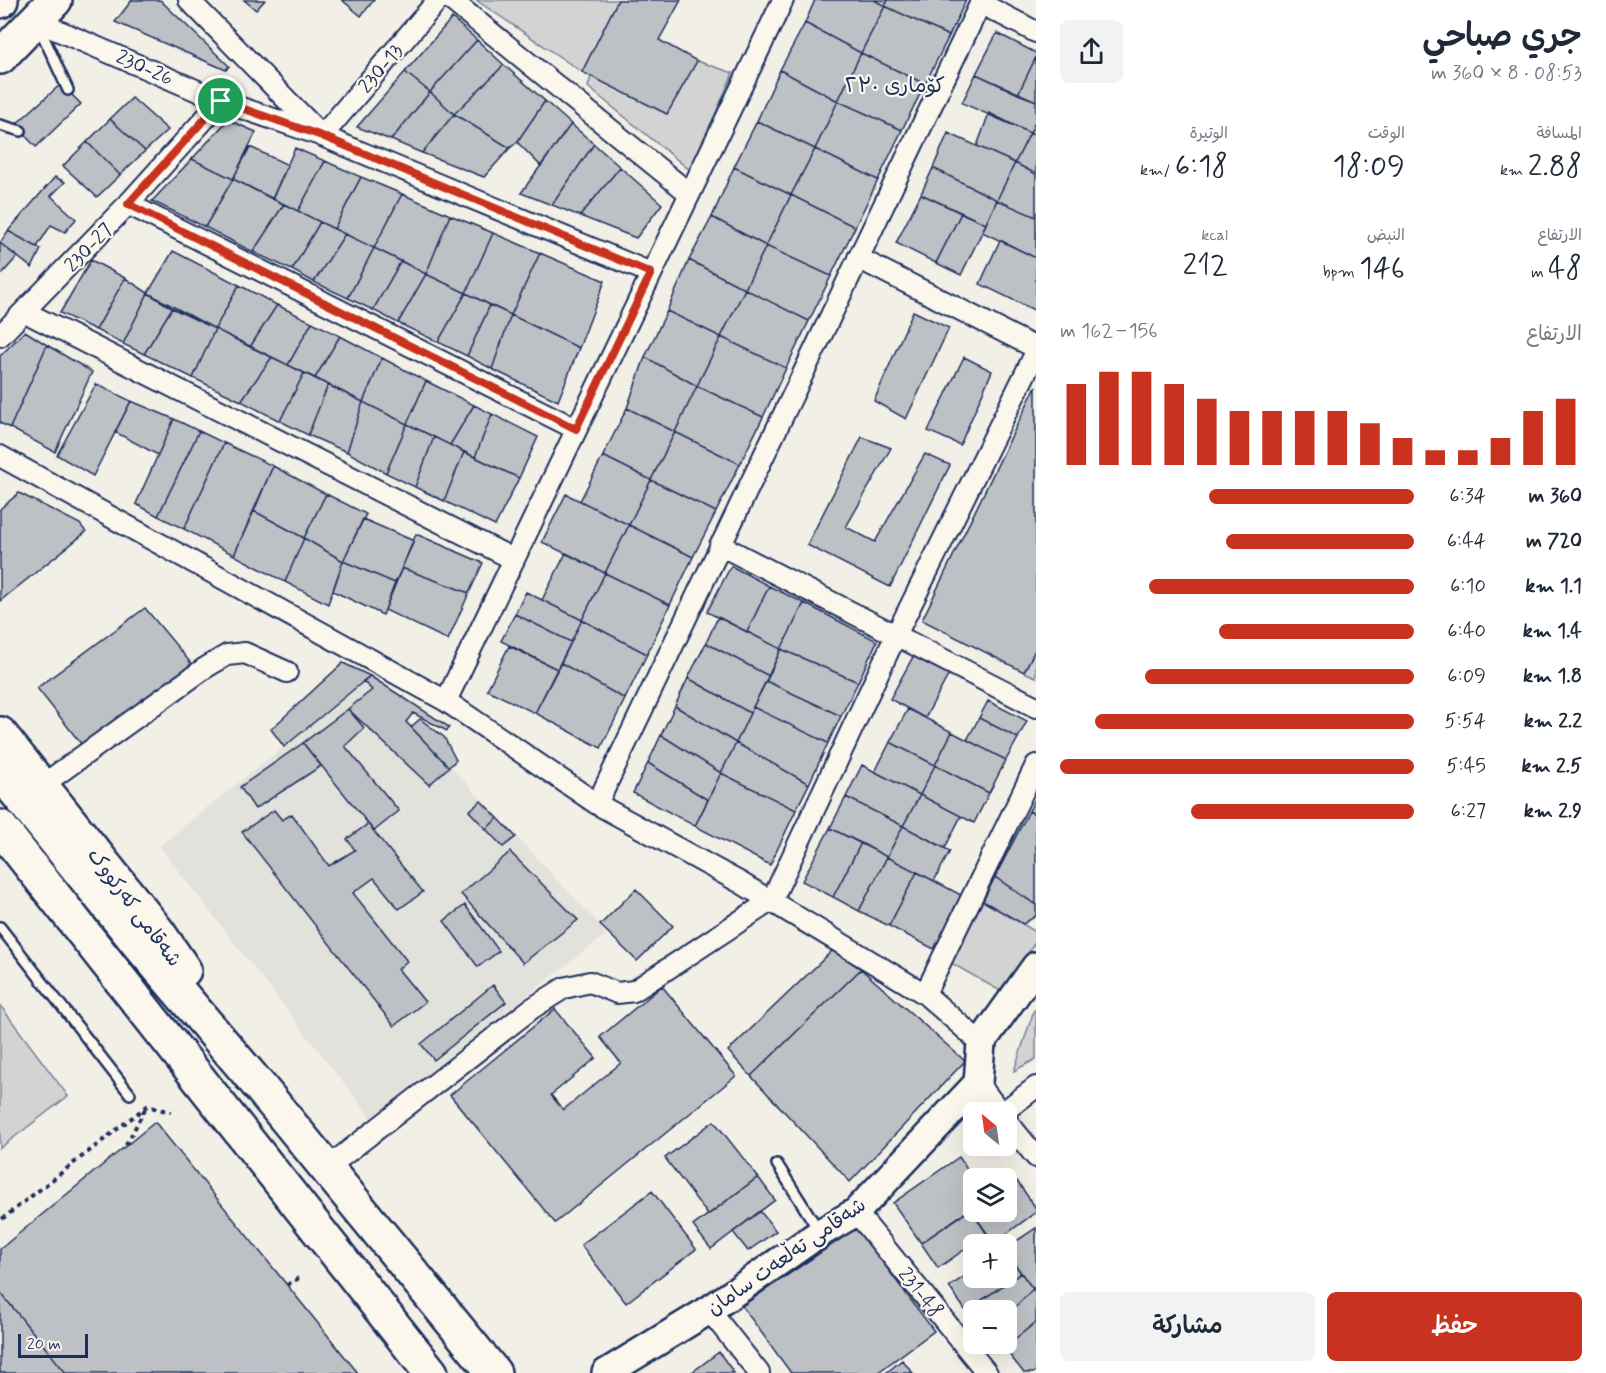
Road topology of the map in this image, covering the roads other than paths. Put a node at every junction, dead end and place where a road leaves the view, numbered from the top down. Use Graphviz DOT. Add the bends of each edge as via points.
graph roads {
  1 [pos="189,0"];
  2 [pos="438,0"];
  3 [pos="451,0"];
  4 [pos="783,0"];
  5 [pos="981,2"];
  6 [pos="46,10"];
  7 [pos="1036,32"];
  8 [pos="0,57"];
  9 [pos="68,90"];
  10 [pos="221,101"];
  11 [pos="0,125"];
  12 [pos="21,132"];
  13 [pos="322,136"];
  14 [pos="690,194"];
  15 [pos="128,204"];
  16 [pos="858,258"];
  17 [pos="651,273"];
  18 [pos="25,312"];
  19 [pos="0,336"];
  20 [pos="1036,348"];
  21 [pos="1036,352"];
  22 [pos="576,429"];
  23 [pos="1,459"];
  24 [pos="720,545"];
  25 [pos="513,559"];
  26 [pos="896,635"];
  27 [pos="287,672"];
  28 [pos="446,701"];
  29 [pos="1036,707"];
  30 [pos="0,734"];
  31 [pos="1036,765"];
  32 [pos="0,772"];
  33 [pos="41,786"];
  34 [pos="597,804"];
  35 [pos="0,827"];
  36 [pos="0,864"];
  37 [pos="772,900"];
  38 [pos="0,927"];
  39 [pos="1036,966"];
  40 [pos="925,994"];
  41 [pos="981,1043"];
  42 [pos="978,1083"];
  43 [pos="260,1087"];
  44 [pos="1036,1087"];
  45 [pos="130,1094"];
  46 [pos="993,1102"];
  47 [pos="1016,1102"];
  48 [pos="222,1110"];
  49 [pos="1017,1133"];
  50 [pos="1036,1156"];
  51 [pos="777,1164"];
  52 [pos="327,1168"];
  53 [pos="856,1212"];
  54 [pos="820,1233"];
  55 [pos="709,1310"];
  56 [pos="431,1373"];
  57 [pos="494,1373"];
  58 [pos="606,1373"];
  59 [pos="759,1373"];
  60 [pos="987,1373"];
  1 -- 13 [label="street"];
  2 -- 13 [label="street, 230-13"];
  3 -- 14 [label="street"];
  4 -- 14 [label="street"];
  5 -- 7 [label="street"];
  5 -- 16 [label="street"];
  6 -- 8 [label="highway"];
  6 -- 9 [label="lane"];
  6 -- 10 [label="street, 230-26"];
  10 -- 13 [label="street, 230-26"];
  10 -- 15 [label="street, 230-27"];
  11 -- 12 [label="lane"];
  13 -- 17 [label="street, 230-26"];
  14 -- 17 [label="street"];
  15 -- 18 [label="street, 230-27"];
  15 -- 22 [label="street"];
  16 -- 20 [label="street"];
  16 -- 24 [label="street"];
  17 -- 22 [label="street"];
  18 -- 19 [label="street, 230-27"];
  18 -- 25 [label="street"];
  21 -- 26 [label="street"];
  22 -- 25 [label="street"];
  23 -- 28 [label="street"];
  24 -- 26 [label="street"];
  24 -- 34 [label="street"];
  25 -- 28 [label="street"];
  26 -- 29 [label="street"];
  26 -- 37 [label="street"];
  27 -- 33 [label="street" via="245,654 227,655"];
  28 -- 34 [label="street"];
  30 -- 33 [label="highway, شەقامی کەرکووک"];
  31 -- 40 [label="street"];
  32 -- 43 [label="highway, شەقامی کەرکووک"];
  33 -- 43 [label="highway, شەقامی کەرکووک" via="158,932"];
  34 -- 37 [label="street"];
  35 -- 48 [label="highway"];
  36 -- 48 [label="highway" via="102,991"];
  37 -- 40 [label="street"];
  37 -- 52 [label="street" via="634,991 617,993 590,982 564,988 531,1009"];
  38 -- 45 [label="lane"];
  39 -- 41 [label="street"];
  40 -- 41 [label="street"];
  41 -- 42 [label="street"];
  42 -- 46 [label="street"];
  42 -- 53 [label="street, شەقامی تەڵعەت سامان"];
  43 -- 52 [label="highway, شەقامی کەرکووک"];
  44 -- 47 [label="street"];
  48 -- 56 [label="highway"];
  49 -- 50 [label="street"];
  51 -- 54 [label="lane"];
  52 -- 57 [label="highway, شەقامی کەرکووک"];
  53 -- 54 [label="street, شەقامی تەڵعەت سامان"];
  53 -- 60 [label="street, 231-48"];
  54 -- 55 [label="street, شەقامی تەڵعەت سامان"];
  55 -- 58 [label="street, شەقامی تەڵعەت سامان"];
  55 -- 59 [label="street"];
}
